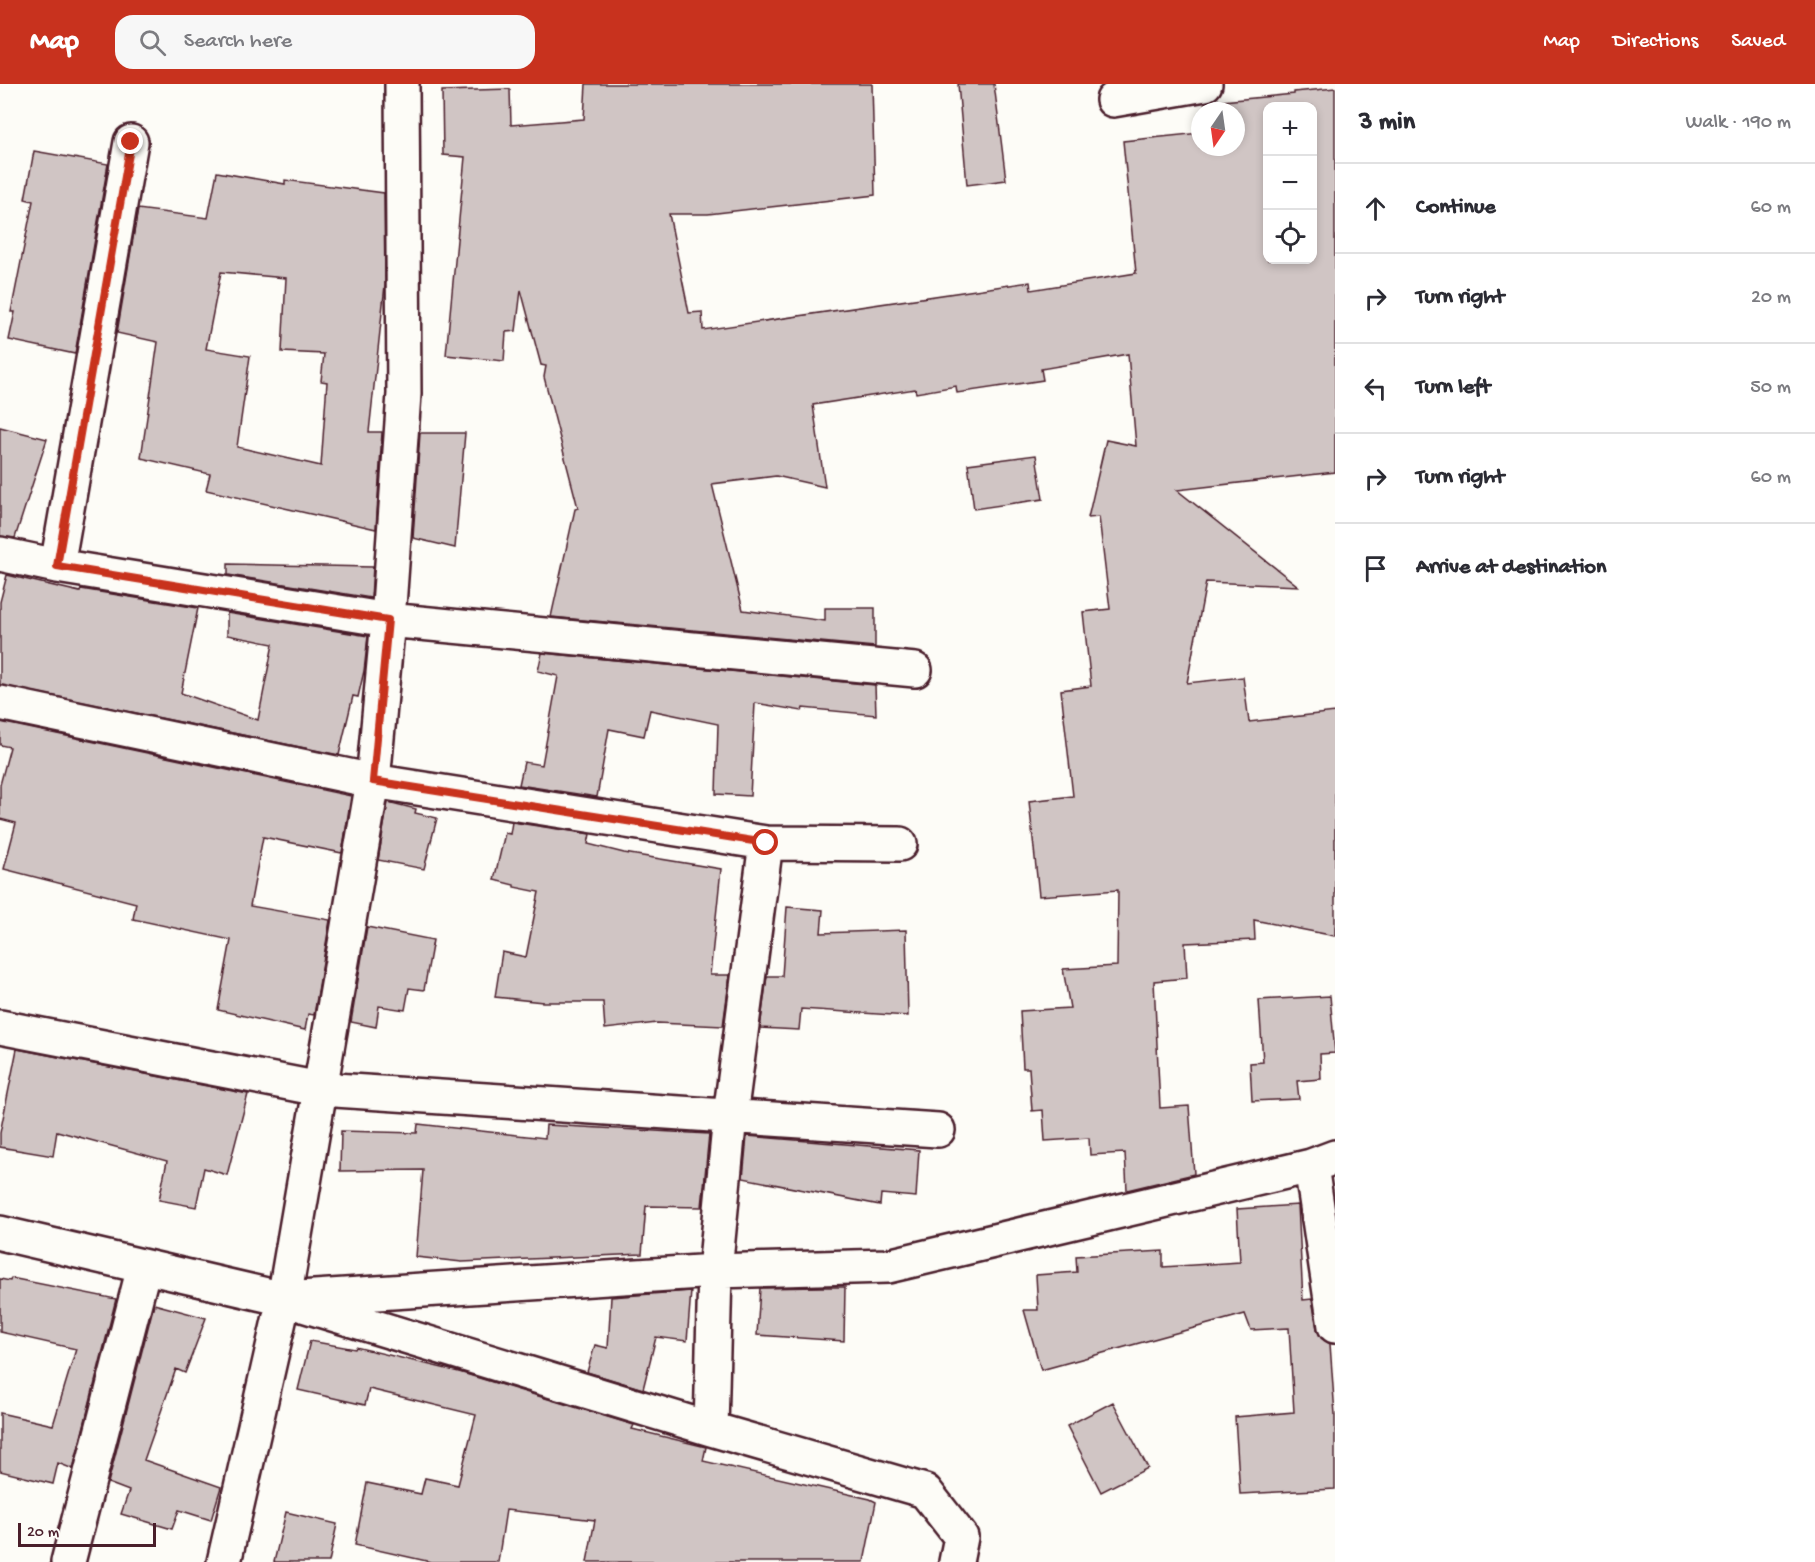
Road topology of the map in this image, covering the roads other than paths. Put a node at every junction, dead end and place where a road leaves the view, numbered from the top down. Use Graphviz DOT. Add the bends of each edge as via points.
graph roads {
  1 [pos="402,84"];
  2 [pos="1206,84"];
  3 [pos="1113,100"];
  4 [pos="131,142"];
  5 [pos="0,554"];
  6 [pos="57,566"];
  7 [pos="388,620"];
  8 [pos="915,670"];
  9 [pos="0,703"];
  10 [pos="373,781"];
  11 [pos="766,843"];
  12 [pos="900,844"];
  13 [pos="0,1028"];
  14 [pos="320,1089"];
  15 [pos="730,1116"];
  16 [pos="938,1130"];
  17 [pos="1323,1161"];
  18 [pos="0,1233"];
  19 [pos="144,1267"];
  20 [pos="715,1272"];
  21 [pos="284,1299"];
  22 [pos="1335,1326"];
  23 [pos="711,1429"];
  24 [pos="68,1562"];
  25 [pos="224,1562"];
  26 [pos="956,1562"];
  1 -- 7 [label="street" via="405,394"];
  2 -- 3 [label="street"];
  4 -- 6 [label="street"];
  5 -- 6 [label="street"];
  6 -- 7 [label="street"];
  7 -- 8 [label="street"];
  7 -- 10 [label="street"];
  9 -- 10 [label="street"];
  10 -- 11 [label="street"];
  10 -- 14 [label="street"];
  11 -- 12 [label="street"];
  11 -- 15 [label="street"];
  13 -- 14 [label="street"];
  14 -- 15 [label="street"];
  14 -- 21 [label="street"];
  15 -- 16 [label="street"];
  15 -- 20 [label="street"];
  17 -- 20 [label="street" via="888,1266"];
  17 -- 22 [label="street"];
  18 -- 19 [label="street"];
  19 -- 21 [label="street"];
  19 -- 24 [label="street"];
  20 -- 21 [label="street"];
  20 -- 23 [label="street"];
  21 -- 23 [label="street"];
  21 -- 25 [label="street"];
  23 -- 26 [label="street" via="925,1491 961,1536"];
}
